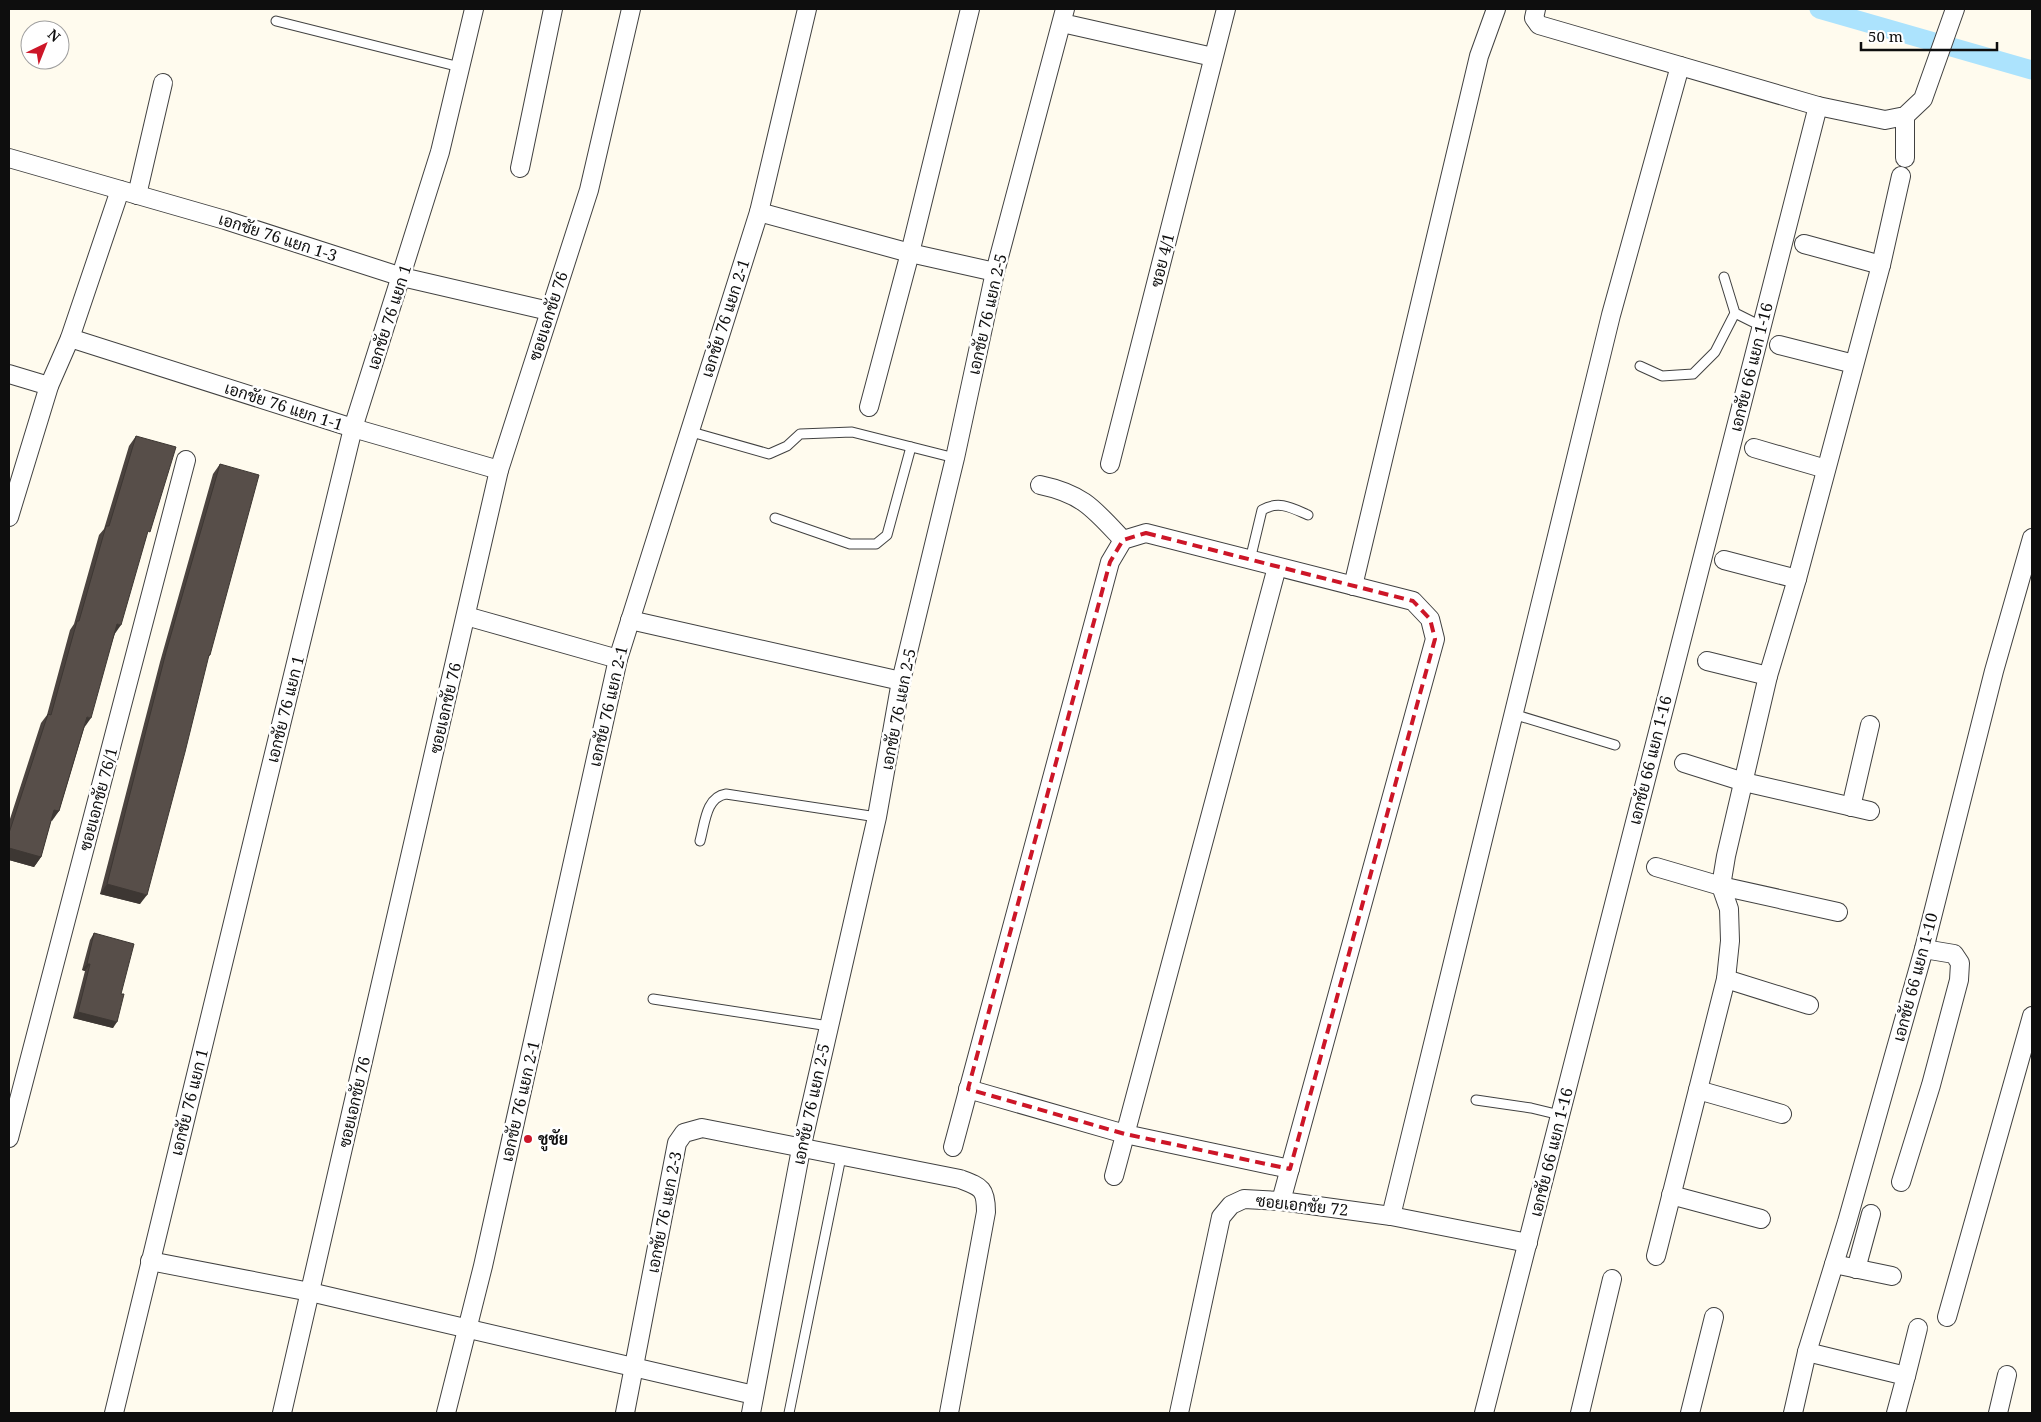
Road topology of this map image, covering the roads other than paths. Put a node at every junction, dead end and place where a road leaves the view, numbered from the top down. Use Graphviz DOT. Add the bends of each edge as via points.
graph roads {
  1 [pos="474,9"];
  2 [pos="553,9"];
  3 [pos="631,9"];
  4 [pos="807,9"];
  5 [pos="970,9"];
  6 [pos="1226,9"];
  7 [pos="1496,9"];
  8 [pos="1536,9"];
  9 [pos="1955,9"];
  10 [pos="1063,16"];
  11 [pos="276,21"];
  12 [pos="1213,57"];
  13 [pos="1680,66"];
  14 [pos="460,67"];
  15 [pos="163,84"];
  16 [pos="1818,106"];
  17 [pos="1906,116"];
  18 [pos="9,158"];
  19 [pos="1905,158"];
  20 [pos="520,168"];
  21 [pos="1901,176"];
  22 [pos="129,192"];
  23 [pos="759,212"];
  24 [pos="1804,244"];
  25 [pos="910,253"];
  26 [pos="1881,265"];
  27 [pos="995,272"];
  28 [pos="402,277"];
  29 [pos="1724,277"];
  30 [pos="549,312"];
  31 [pos="1735,313"];
  32 [pos="1761,326"];
  33 [pos="70,338"];
  34 [pos="1779,345"];
  35 [pos="1854,364"];
  36 [pos="1640,366"];
  37 [pos="9,374"];
  38 [pos="49,386"];
  39 [pos="869,407"];
  40 [pos="354,428"];
  41 [pos="688,431"];
  42 [pos="911,447"];
  43 [pos="1754,448"];
  44 [pos="955,458"];
  45 [pos="186,460"];
  46 [pos="1110,464"];
  47 [pos="1826,469"];
  48 [pos="499,470"];
  49 [pos="1040,485"];
  50 [pos="1308,516"];
  51 [pos="9,517"];
  52 [pos="775,518"];
  53 [pos="2032,538"];
  54 [pos="1124,540"];
  55 [pos="1250,560"];
  56 [pos="1724,560"];
  57 [pos="1277,567"];
  58 [pos="1797,579"];
  59 [pos="1353,586"];
  60 [pos="466,616"];
  61 [pos="630,620"];
  62 [pos="618,659"];
  63 [pos="1707,661"];
  64 [pos="1768,676"];
  65 [pos="902,681"];
  66 [pos="1513,714"];
  67 [pos="1870,725"];
  68 [pos="1615,745"];
  69 [pos="1684,763"];
  70 [pos="1744,782"];
  71 [pos="1851,806"];
  72 [pos="1870,811"];
  73 [pos="877,817"];
  74 [pos="700,841"];
  75 [pos="1656,867"];
  76 [pos="1721,886"];
  77 [pos="1838,912"];
  78 [pos="1924,949"];
  79 [pos="1726,979"];
  80 [pos="653,999"];
  81 [pos="1809,1005"];
  82 [pos="2032,1016"];
  83 [pos="829,1026"];
  84 [pos="968,1089"];
  85 [pos="1698,1090"];
  86 [pos="1476,1100"];
  87 [pos="1782,1114"];
  88 [pos="1560,1115"];
  89 [pos="1126,1134"];
  90 [pos="9,1138"];
  91 [pos="953,1146"];
  92 [pos="801,1149"];
  93 [pos="841,1157"];
  94 [pos="1290,1169"];
  95 [pos="1114,1176"];
  96 [pos="1901,1182"];
  97 [pos="1671,1195"];
  98 [pos="1281,1201"];
  99 [pos="1871,1214"];
  100 [pos="1391,1216"];
  101 [pos="1761,1219"];
  102 [pos="1528,1243"];
  103 [pos="1656,1256"];
  104 [pos="150,1261"];
  105 [pos="1834,1264"];
  106 [pos="1856,1269"];
  107 [pos="1892,1276"];
  108 [pos="1612,1279"];
  109 [pos="310,1292"];
  110 [pos="1714,1317"];
  111 [pos="1947,1317"];
  112 [pos="1918,1328"];
  113 [pos="468,1330"];
  114 [pos="1807,1352"];
  115 [pos="634,1366"];
  116 [pos="2007,1375"];
  117 [pos="1906,1376"];
  118 [pos="754,1395"];
  119 [pos="114,1413"];
  120 [pos="282,1413"];
  121 [pos="446,1413"];
  122 [pos="625,1413"];
  123 [pos="751,1413"];
  124 [pos="789,1413"];
  125 [pos="949,1413"];
  126 [pos="1179,1413"];
  127 [pos="1484,1413"];
  128 [pos="1580,1413"];
  129 [pos="1690,1413"];
  130 [pos="1793,1413"];
  131 [pos="1896,1413"];
  132 [pos="1998,1413"];
  1 -- 14 [label="street, เอกชัย 76 แยก 1"];
  2 -- 20 [label="street"];
  3 -- 30 [label="street, ซอยเอกชัย 76" via="588,190"];
  4 -- 23 [label="street, เอกชัย 76 แยก 2-1"];
  5 -- 25 [label="street"];
  6 -- 12 [label="street, ซอย 4/1"];
  7 -- 59 [label="street" via="1472,85"];
  8 -- 13 [label="street" via="1534,18 1539,26"];
  9 -- 17 [label="street" via="1923,99"];
  10 -- 12 [label="street"];
  10 -- 27 [label="street, เอกชัย 76 แยก 2-5"];
  11 -- 14 [label="lane"];
  12 -- 46 [label="street, ซอย 4/1"];
  13 -- 16 [label="street"];
  13 -- 66 [label="street" via="1611,315"];
  14 -- 28 [label="street, เอกชัย 76 แยก 1" via="440,152"];
  15 -- 22 [label="street"];
  16 -- 17 [label="street" via="1886,120"];
  16 -- 32 [label="street, เอกชัย 66 แยก 1-16"];
  17 -- 19 [label="street"];
  18 -- 22 [label="street, เอกชัย 76 แยก 1-3"];
  21 -- 26 [label="street"];
  22 -- 28 [label="street, เอกชัย 76 แยก 1-3"];
  22 -- 33 [label="street"];
  23 -- 25 [label="street"];
  23 -- 41 [label="street, เอกชัย 76 แยก 2-1"];
  24 -- 26 [label="street"];
  25 -- 27 [label="street"];
  25 -- 39 [label="street"];
  26 -- 35 [label="street"];
  27 -- 44 [label="street, เอกชัย 76 แยก 2-5"];
  28 -- 30 [label="street, เอกชัย 76 แยก 1-3"];
  28 -- 40 [label="street, เอกชัย 76 แยก 1"];
  29 -- 31 [label="lane"];
  30 -- 48 [label="street, ซอยเอกชัย 76"];
  31 -- 32 [label="lane"];
  31 -- 36 [label="lane" via="1714,352 1693,374 1662,376"];
  32 -- 88 [label="street, เอกชัย 66 แยก 1-16"];
  33 -- 38 [label="street"];
  33 -- 40 [label="street, เอกชัย 76 แยก 1-1"];
  34 -- 35 [label="street"];
  35 -- 47 [label="street"];
  37 -- 38 [label="street"];
  38 -- 51 [label="street"];
  40 -- 48 [label="street, เอกชัย 76 แยก 1-1"];
  40 -- 104 [label="street, เอกชัย 76 แยก 1"];
  41 -- 42 [label="lane" via="769,454 800,434 816,433 852,432"];
  41 -- 61 [label="street, เอกชัย 76 แยก 2-1"];
  42 -- 44 [label="lane"];
  42 -- 52 [label="lane" via="887,535 876,544 850,544"];
  43 -- 47 [label="street"];
  44 -- 65 [label="street, เอกชัย 76 แยก 2-5"];
  45 -- 90 [label="street, ซอยเอกชัย 76/1"];
  47 -- 58 [label="street"];
  48 -- 60 [label="street, ซอยเอกชัย 76"];
  49 -- 54 [label="street" via="1065,490 1086,502"];
  50 -- 55 [label="lane" via="1287,505 1270,505 1262,510"];
  53 -- 78 [label="street, เอกชัย 66 แยก 1-10" via="1994,671"];
  54 -- 55 [label="street" via="1146,533"];
  54 -- 84 [label="street" via="1110,562"];
  55 -- 57 [label="street"];
  56 -- 58 [label="street"];
  57 -- 59 [label="street"];
  57 -- 89 [label="street"];
  58 -- 64 [label="street"];
  59 -- 94 [label="street" via="1414,601 1430,619 1435,639"];
  60 -- 62 [label="street"];
  60 -- 109 [label="street, ซอยเอกชัย 76"];
  61 -- 62 [label="street, เอกชัย 76 แยก 2-1"];
  61 -- 65 [label="street"];
  62 -- 113 [label="street, เอกชัย 76 แยก 2-1"];
  63 -- 64 [label="street"];
  64 -- 70 [label="street"];
  65 -- 73 [label="street, เอกชัย 76 แยก 2-5"];
  66 -- 68 [label="lane"];
  66 -- 100 [label="street"];
  67 -- 71 [label="street"];
  69 -- 70 [label="street"];
  70 -- 71 [label="street"];
  70 -- 76 [label="street"];
  71 -- 72 [label="street"];
  73 -- 74 [label="lane" via="726,794 711,801"];
  73 -- 83 [label="street, เอกชัย 76 แยก 2-5"];
  75 -- 76 [label="street"];
  76 -- 77 [label="street"];
  76 -- 79 [label="street" via="1729,909"];
  78 -- 96 [label="street" via="1954,954 1960,963 1959,980"];
  78 -- 105 [label="street, เอกชัย 66 แยก 1-10"];
  79 -- 81 [label="street"];
  79 -- 85 [label="street"];
  80 -- 83 [label="lane"];
  82 -- 111 [label="street"];
  83 -- 92 [label="street, เอกชัย 76 แยก 2-5"];
  84 -- 89 [label="street"];
  84 -- 91 [label="street"];
  85 -- 87 [label="street"];
  85 -- 97 [label="street"];
  86 -- 88 [label="lane"];
  88 -- 102 [label="street, เอกชัย 66 แยก 1-16"];
  89 -- 94 [label="street"];
  89 -- 95 [label="street"];
  92 -- 93 [label="street, เอกชัย 76 แยก 2-3"];
  92 -- 115 [label="street, เอกชัย 76 แยก 2-3" via="702,1128 684,1133 677,1143"];
  92 -- 118 [label="street, เอกชัย 76 แยก 2-5"];
  93 -- 124 [label="lane"];
  93 -- 125 [label="street, เอกชัย 76 แยก 2-3" via="960,1179 980,1187 986,1197 986,1212"];
  94 -- 98 [label="street"];
  97 -- 101 [label="street"];
  97 -- 103 [label="street"];
  98 -- 100 [label="street, ซอยเอกชัย 72"];
  98 -- 126 [label="street, ซอยเอกชัย 72" via="1244,1199 1221,1217"];
  99 -- 106 [label="street"];
  100 -- 102 [label="street, ซอยเอกชัย 72"];
  102 -- 127 [label="street, เอกชัย 66 แยก 1-16"];
  104 -- 109 [label="street"];
  104 -- 119 [label="street, เอกชัย 76 แยก 1"];
  105 -- 106 [label="street"];
  105 -- 114 [label="street, เอกชัย 66 แยก 1-10"];
  106 -- 107 [label="street"];
  108 -- 128 [label="street"];
  109 -- 113 [label="street"];
  109 -- 120 [label="street, ซอยเอกชัย 76"];
  110 -- 129 [label="street"];
  112 -- 117 [label="street"];
  113 -- 115 [label="street"];
  113 -- 121 [label="street, เอกชัย 76 แยก 2-1"];
  114 -- 117 [label="street"];
  114 -- 130 [label="street, เอกชัย 66 แยก 1-10"];
  115 -- 118 [label="street"];
  115 -- 122 [label="street, เอกชัย 76 แยก 2-3"];
  116 -- 132 [label="street"];
  117 -- 131 [label="street"];
  118 -- 123 [label="street, เอกชัย 76 แยก 2-5"];
}
